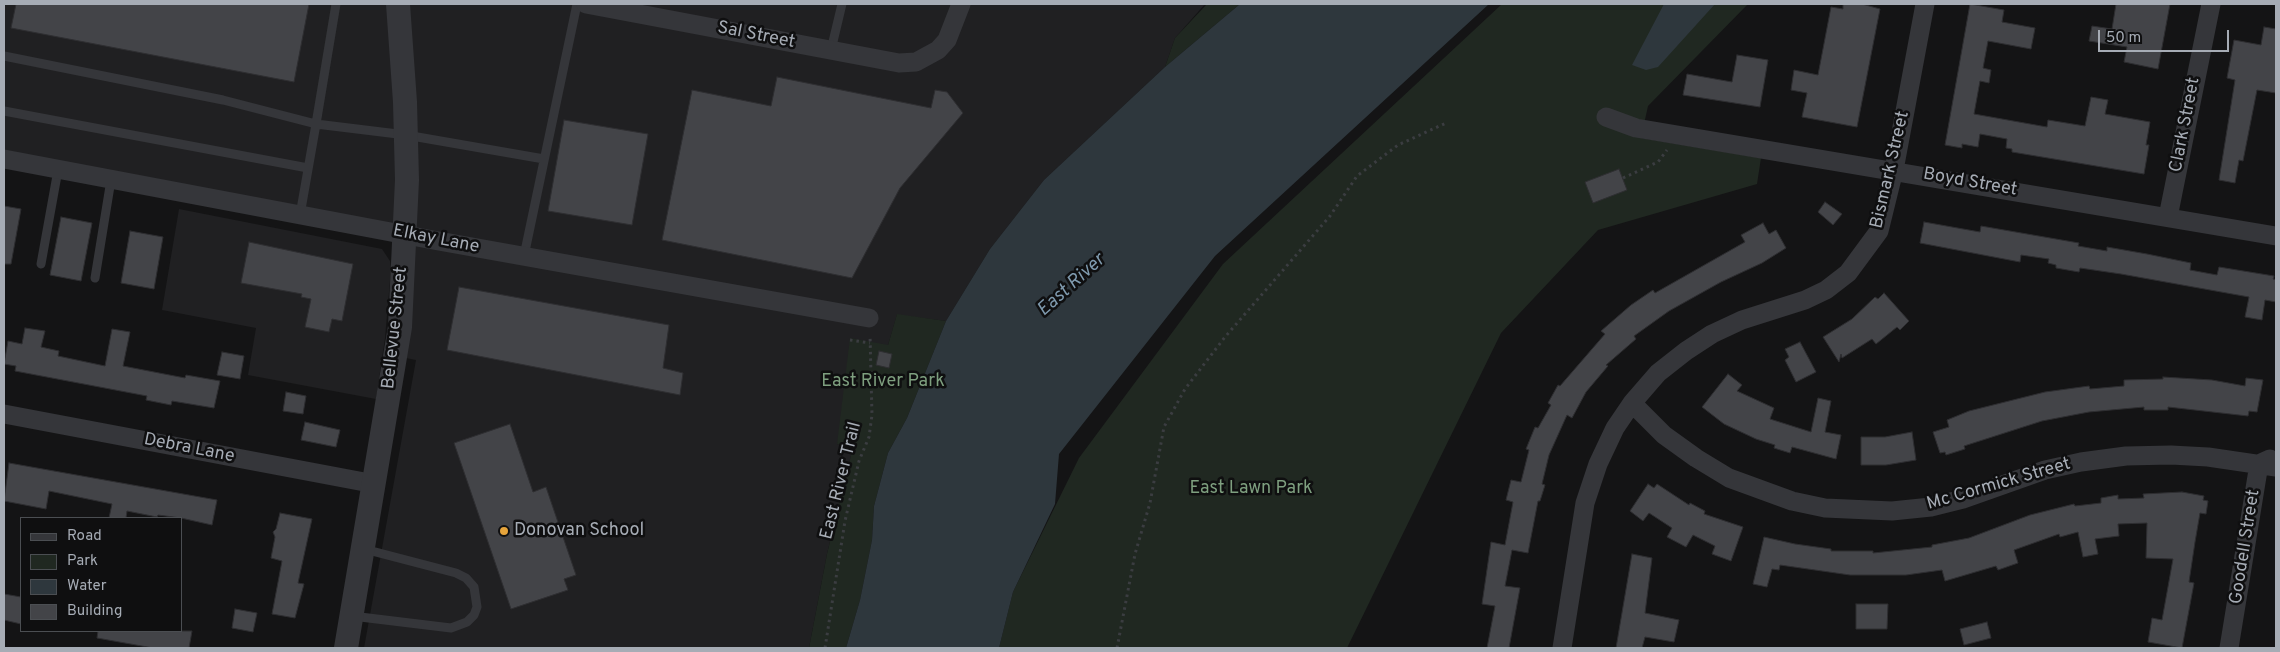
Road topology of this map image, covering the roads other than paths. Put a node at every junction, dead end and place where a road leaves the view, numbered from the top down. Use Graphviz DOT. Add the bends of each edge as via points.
graph roads {
  1 [pos="336,4"];
  2 [pos="398,4"];
  3 [pos="577,4"];
  4 [pos="586,4"];
  5 [pos="842,4"];
  6 [pos="961,4"];
  7 [pos="1925,4"];
  8 [pos="2211,4"];
  9 [pos="831,50"];
  10 [pos="4,56"];
  11 [pos="4,111"];
  12 [pos="1606,117"];
  13 [pos="316,124"];
  14 [pos="406,135"];
  15 [pos="4,159"];
  16 [pos="544,159"];
  17 [pos="308,168"];
  18 [pos="58,170"];
  19 [pos="1894,170"];
  20 [pos="111,180"];
  21 [pos="300,215"];
  22 [pos="2168,217"];
  23 [pos="404,234"];
  24 [pos="2276,236"];
  25 [pos="524,256"];
  26 [pos="41,264"];
  27 [pos="95,278"];
  28 [pos="869,318"];
  29 [pos="1632,403"];
  30 [pos="4,414"];
  31 [pos="2271,462"];
  32 [pos="375,484"];
  33 [pos="363,549"];
  34 [pos="352,616"];
  35 [pos="346,648"];
  36 [pos="1562,648"];
  37 [pos="2229,648"];
  1 -- 13 [label="lane"];
  2 -- 14 [label="street, Bellevue Street"];
  3 -- 16 [label="lane"];
  4 -- 9 [label="street, Sal Street"];
  5 -- 9 [label="lane"];
  6 -- 9 [label="street, Sal Street" via="947,40 938,50 916,62 899,63"];
  7 -- 19 [label="street, Bismark Street"];
  8 -- 22 [label="street, Clark Street"];
  10 -- 13 [label="lane" via="223,100"];
  11 -- 17 [label="lane"];
  12 -- 19 [label="street, Boyd Street" via="1636,128"];
  13 -- 14 [label="lane"];
  13 -- 17 [label="lane"];
  14 -- 16 [label="lane"];
  14 -- 23 [label="street, Bellevue Street"];
  15 -- 18 [label="street, Elkay Lane"];
  16 -- 25 [label="lane"];
  17 -- 21 [label="lane"];
  18 -- 20 [label="street, Elkay Lane"];
  18 -- 26 [label="lane"];
  19 -- 22 [label="street, Boyd Street"];
  19 -- 29 [label="street, Bismark Street" via="1879,231 1848,273 1826,290 1805,300 1742,320 1712,334 1658,373"];
  20 -- 21 [label="street, Elkay Lane"];
  20 -- 27 [label="lane"];
  21 -- 23 [label="street, Elkay Lane"];
  22 -- 24 [label="street, Boyd Street"];
  23 -- 25 [label="street, Elkay Lane"];
  23 -- 32 [label="street, Bellevue Street" via="400,327"];
  25 -- 28 [label="street, Elkay Lane"];
  29 -- 31 [label="street, Mc Cormick Street" via="1664,435 1729,478 1792,501 1842,510 1892,511 1931,507 2045,470 2126,456 2171,455"];
  29 -- 36 [label="street, Bismark Street" via="1615,428 1598,464 1585,503"];
  30 -- 32 [label="street, Debra Lane"];
  31 -- 37 [label="street, Goodell Street"];
  32 -- 33 [label="street, Bellevue Street"];
  33 -- 34 [label="street, Bellevue Street"];
  33 -- 34 [label="lane" via="461,575 474,587 477,607 467,622 451,628"];
  34 -- 35 [label="street, Bellevue Street"];
}
